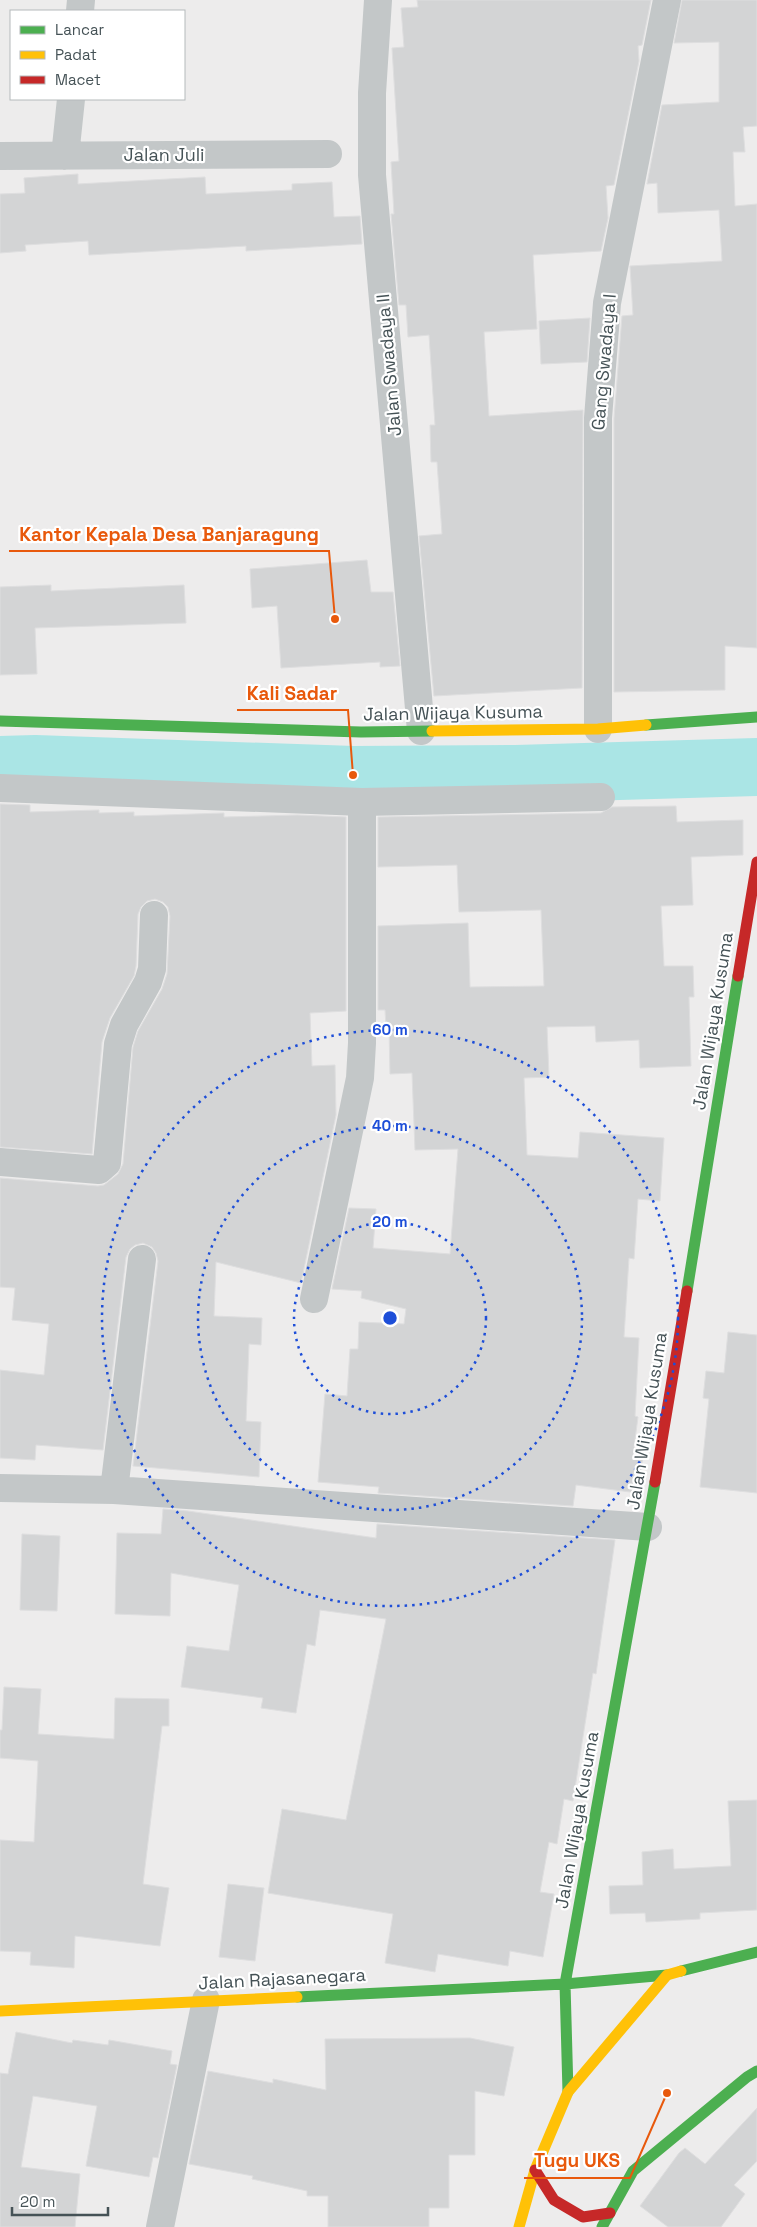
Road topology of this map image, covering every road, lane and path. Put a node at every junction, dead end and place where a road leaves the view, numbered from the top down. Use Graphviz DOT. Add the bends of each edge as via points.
graph roads {
  1 [pos="378,0"];
  2 [pos="668,0"];
  3 [pos="71,100"];
  4 [pos="328,154"];
  5 [pos="0,156"];
  6 [pos="65,156"];
  7 [pos="757,717"];
  8 [pos="0,721"];
  9 [pos="598,729"];
  10 [pos="421,730"];
  11 [pos="0,788"];
  12 [pos="601,797"];
  13 [pos="362,802"];
  14 [pos="757,862"];
  15 [pos="154,914"];
  16 [pos="0,1162"];
  17 [pos="142,1259"];
  18 [pos="314,1299"];
  19 [pos="0,1488"];
  20 [pos="114,1490"];
  21 [pos="648,1527"];
  22 [pos="757,1952"];
  23 [pos="667,1975"];
  24 [pos="565,1984"];
  25 [pos="206,2000"];
  26 [pos="0,2011"];
  27 [pos="757,2071"];
  28 [pos="568,2092"];
  29 [pos="535,2170"];
  30 [pos="610,2213"];
  31 [pos="160,2227"];
  32 [pos="520,2227"];
  33 [pos="602,2227"];
  1 -- 10 [label="street, Jalan Swadaya II" via="372,93 372,175"];
  2 -- 9 [label="street, Gang Swadaya I" via="607,303 598,418"];
  3 -- 6 [label="street"];
  4 -- 6 [label="street, Jalan Juli"];
  5 -- 6 [label="street, Jalan Juli"];
  7 -- 9 [label="street, Jalan Wijaya Kusuma"];
  8 -- 10 [label="street, Jalan Wijaya Kusuma" via="361,732"];
  9 -- 10 [label="street, Jalan Wijaya Kusuma"];
  11 -- 13 [label="street"];
  12 -- 13 [label="street"];
  13 -- 18 [label="street" via="360,1078"];
  14 -- 21 [label="street, Jalan Wijaya Kusuma"];
  15 -- 16 [label="street" via="152,970 118,1044 106,1163 99,1170"];
  17 -- 20 [label="street"];
  19 -- 20 [label="street"];
  20 -- 21 [label="street"];
  21 -- 24 [label="street, Jalan Wijaya Kusuma"];
  22 -- 23 [label="street, Jalan Rajasanegara"];
  23 -- 24 [label="street, Jalan Rajasanegara"];
  23 -- 28 [label="street"];
  24 -- 25 [label="street, Jalan Rajasanegara"];
  24 -- 28 [label="street, Jalan Wijaya Kusuma"];
  25 -- 26 [label="street, Jalan Rajasanegara"];
  25 -- 31 [label="street"];
  27 -- 30 [label="street" via="633,2171"];
  28 -- 29 [label="street"];
  29 -- 30 [label="street" via="554,2200 584,2217"];
  29 -- 32 [label="street"];
  30 -- 33 [label="street"];
}
